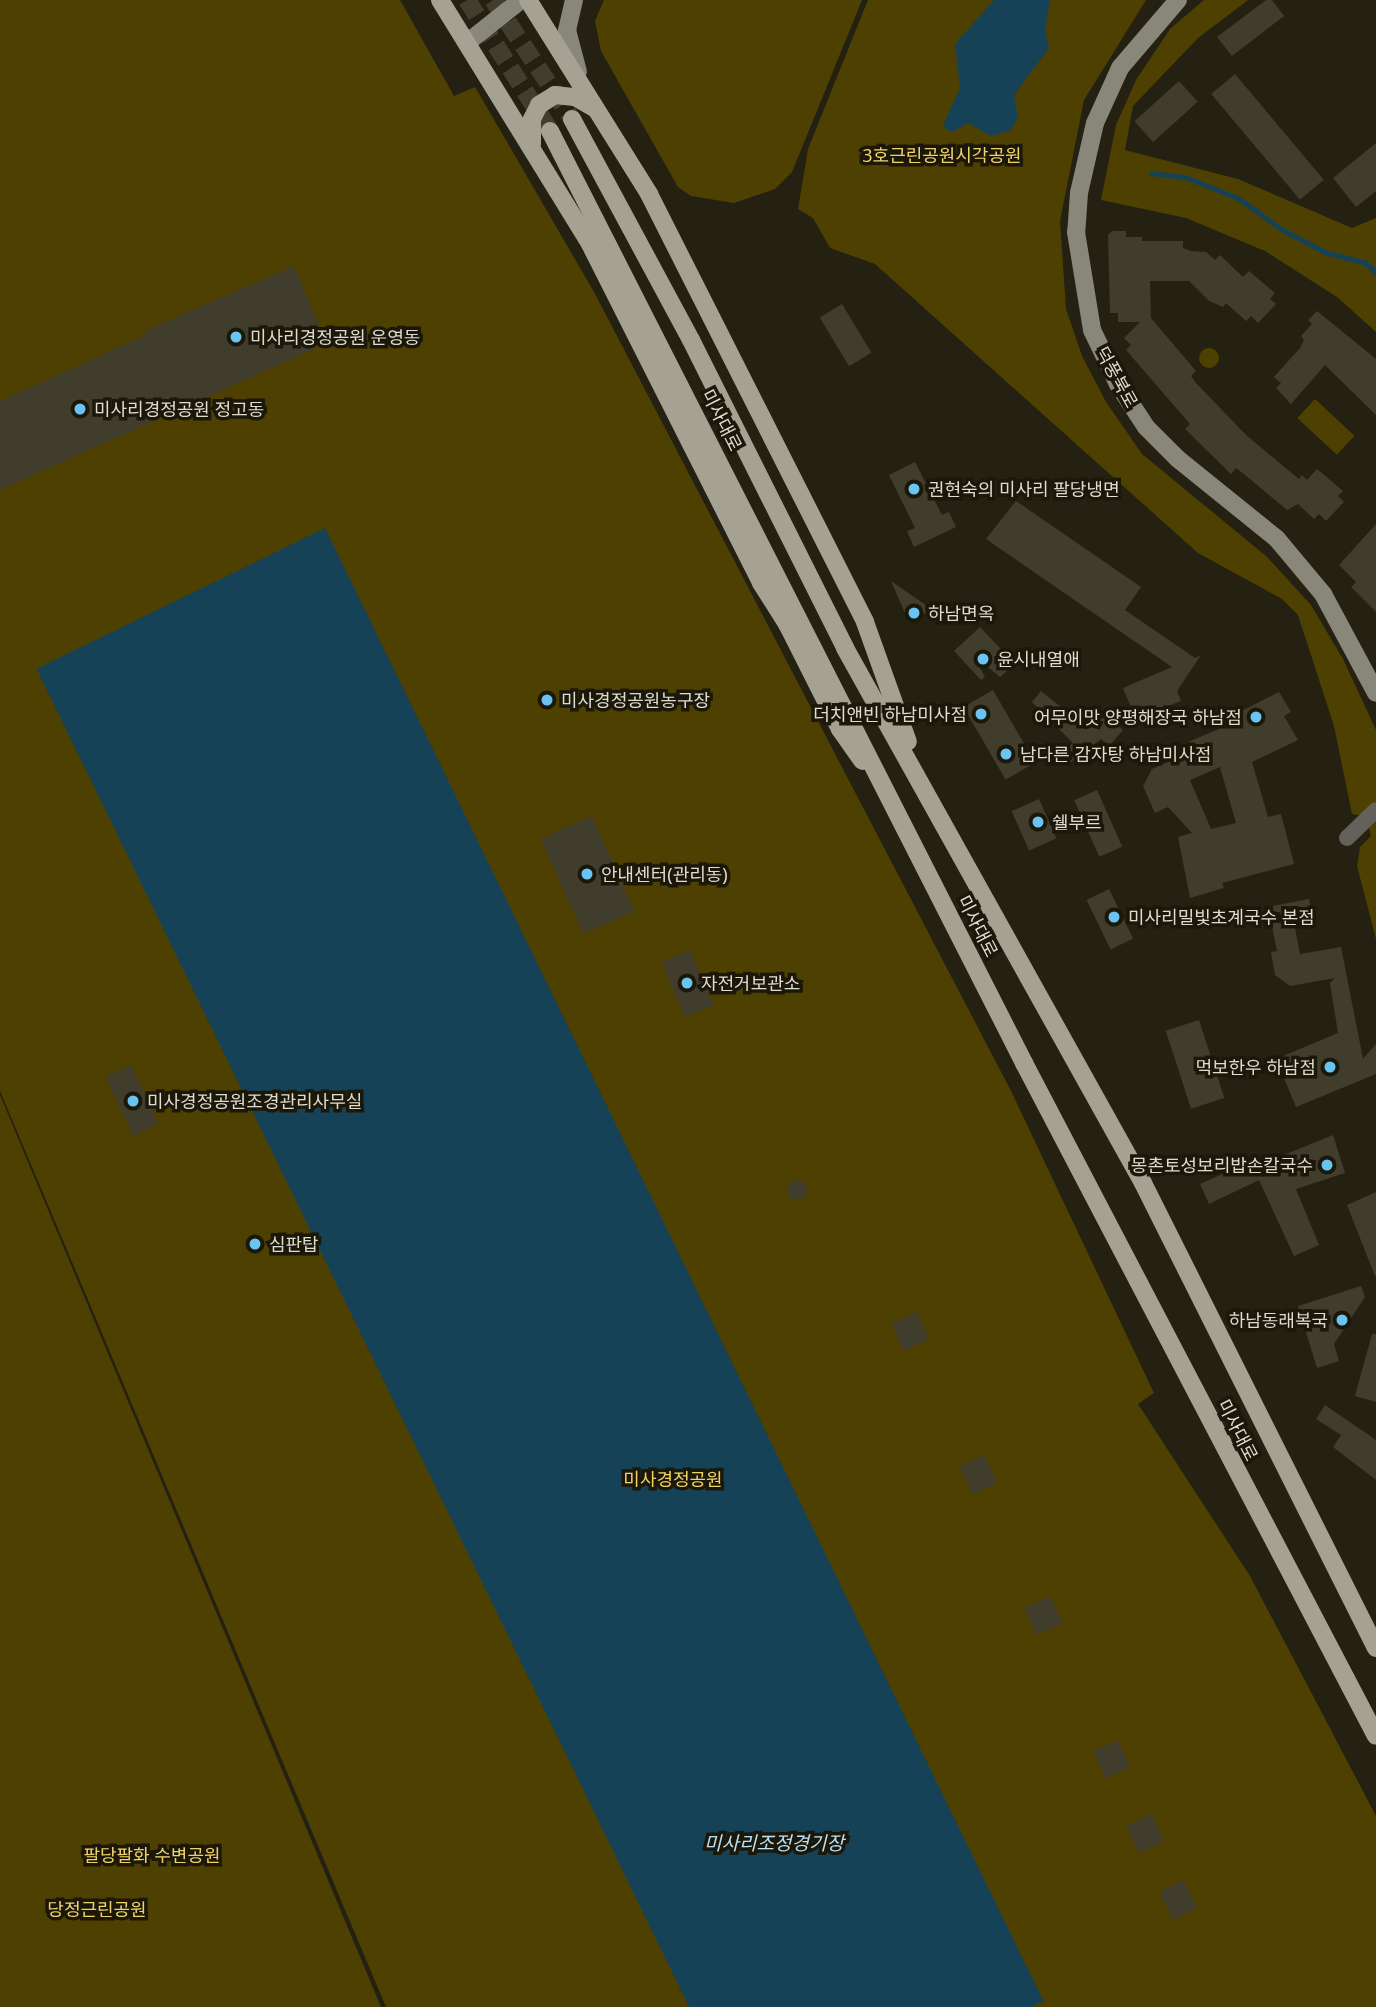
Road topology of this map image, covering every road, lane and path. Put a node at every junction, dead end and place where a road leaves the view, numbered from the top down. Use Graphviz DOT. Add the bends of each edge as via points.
graph roads {
  1 [pos="440,0"];
  2 [pos="521,0"];
  3 [pos="528,0"];
  4 [pos="574,0"];
  5 [pos="1178,0"];
  6 [pos="468,42"];
  7 [pos="592,104"];
  8 [pos="572,119"];
  9 [pos="550,131"];
  10 [pos="532,144"];
  11 [pos="1376,693"];
  12 [pos="924,785"];
  13 [pos="890,800"];
  14 [pos="1376,810"];
  15 [pos="1347,838"];
  16 [pos="1376,1648"];
  17 [pos="1376,1737"];
  1 -- 6 [label="main road"];
  2 -- 6 [label="street"];
  3 -- 7 [label="main road"];
  4 -- 7 [label="street" via="568,19 569,52"];
  5 -- 11 [label="street, 덕풍북로" via="1120,68 1095,123 1079,193 1076,232 1092,330 1118,384 1146,427 1178,459 1278,539 1323,594"];
  6 -- 10 [label="main road"];
  7 -- 10 [label="main road" via="555,95 539,105 532,119"];
  7 -- 12 [label="main road" via="649,194 865,622"];
  8 -- 12 [label="main road, 미사대로" via="691,340 845,648"];
  9 -- 13 [label="main road, 미사대로"];
  10 -- 13 [label="main road" via="590,244 840,729"];
  12 -- 16 [label="main road, 미사대로" via="1143,1182"];
  13 -- 17 [label="main road, 미사대로"];
  14 -- 15 [label="street"];
}
